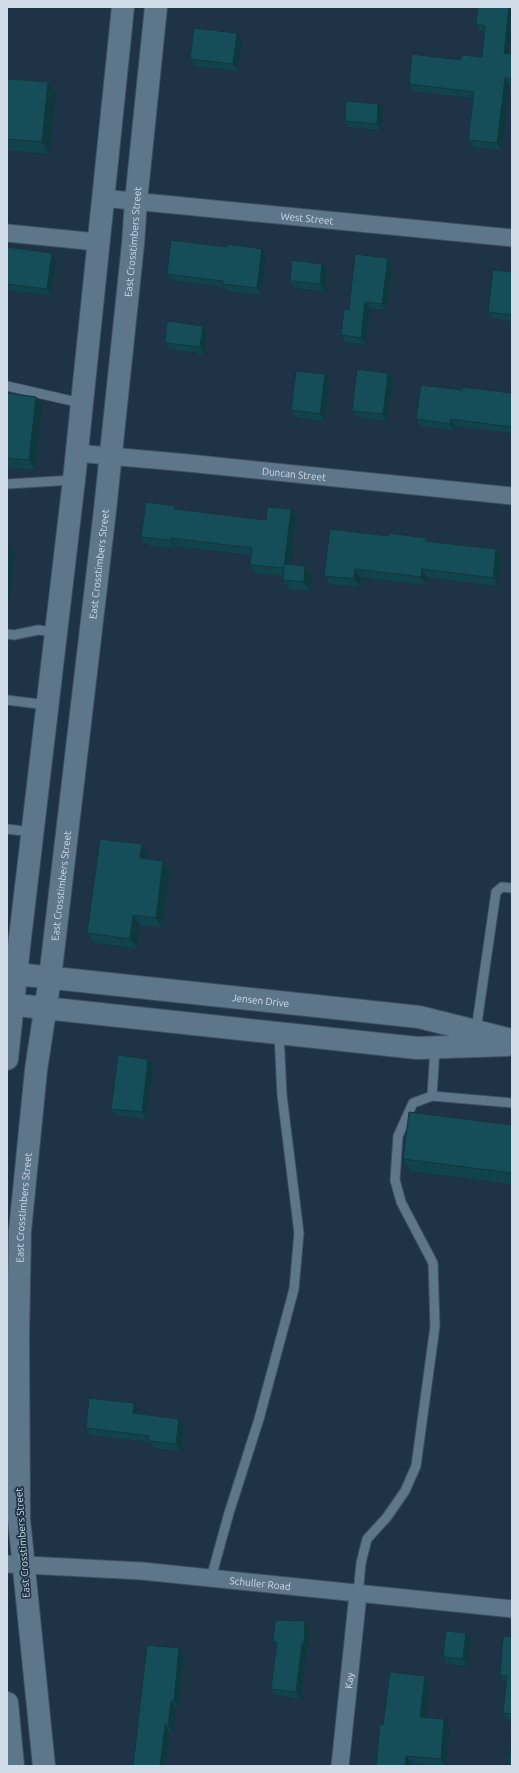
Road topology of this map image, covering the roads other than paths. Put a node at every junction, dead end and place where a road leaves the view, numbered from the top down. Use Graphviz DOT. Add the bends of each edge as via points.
graph roads {
  1 [pos="123,7"];
  2 [pos="156,7"];
  3 [pos="102,198"];
  4 [pos="136,201"];
  5 [pos="7,233"];
  6 [pos="512,238"];
  7 [pos="97,242"];
  8 [pos="7,386"];
  9 [pos="81,403"];
  10 [pos="76,454"];
  11 [pos="110,456"];
  12 [pos="74,480"];
  13 [pos="7,484"];
  14 [pos="512,496"];
  15 [pos="56,632"];
  16 [pos="7,634"];
  17 [pos="90,636"];
  18 [pos="7,700"];
  19 [pos="47,705"];
  20 [pos="7,829"];
  21 [pos="32,832"];
  22 [pos="512,888"];
  23 [pos="11,973"];
  24 [pos="50,978"];
  25 [pos="10,1004"];
  26 [pos="45,1008"];
  27 [pos="370,1012"];
  28 [pos="476,1030"];
  29 [pos="279,1034"];
  30 [pos="512,1040"];
  31 [pos="365,1043"];
  32 [pos="512,1045"];
  33 [pos="435,1048"];
  34 [pos="7,1059"];
  35 [pos="432,1096"];
  36 [pos="512,1103"];
  37 [pos="12,1344"];
  38 [pos="15,1565"];
  39 [pos="211,1578"];
  40 [pos="358,1594"];
  41 [pos="512,1610"];
  42 [pos="7,1713"];
  43 [pos="13,1766"];
  44 [pos="44,1766"];
  45 [pos="340,1766"];
  1 -- 3 [label="main road"];
  2 -- 4 [label="main road, East Crosstimbers Street"];
  3 -- 4 [label="street, West Street"];
  3 -- 7 [label="main road"];
  4 -- 6 [label="street, West Street"];
  4 -- 11 [label="main road, East Crosstimbers Street"];
  5 -- 7 [label="street"];
  7 -- 9 [label="main road"];
  8 -- 9 [label="lane"];
  9 -- 10 [label="main road"];
  10 -- 11 [label="street, Duncan Street"];
  10 -- 12 [label="main road"];
  11 -- 14 [label="street, Duncan Street"];
  11 -- 17 [label="main road, East Crosstimbers Street"];
  12 -- 13 [label="lane"];
  12 -- 15 [label="main road"];
  15 -- 16 [label="lane" via="38,630"];
  15 -- 17 [label="main road"];
  15 -- 19 [label="main road"];
  17 -- 24 [label="main road, East Crosstimbers Street"];
  18 -- 19 [label="lane"];
  19 -- 21 [label="main road"];
  20 -- 21 [label="lane"];
  21 -- 23 [label="main road"];
  22 -- 28 [label="lane" via="502,887 496,892"];
  23 -- 24 [label="main road, Jensen Drive"];
  23 -- 25 [label="main road"];
  24 -- 26 [label="main road, East Crosstimbers Street"];
  24 -- 27 [label="main road, Jensen Drive"];
  25 -- 26 [label="main road"];
  25 -- 34 [label="main road"];
  26 -- 29 [label="main road"];
  26 -- 37 [label="main road, East Crosstimbers Street" via="36,1070 20,1230"];
  27 -- 28 [label="main road, Jensen Drive" via="419,1017"];
  27 -- 31 [label="main road"];
  28 -- 30 [label="main road, Jensen Drive"];
  29 -- 31 [label="main road"];
  29 -- 39 [label="lane" via="282,1095 299,1233 294,1289 259,1419"];
  31 -- 33 [label="main road"];
  32 -- 33 [label="main road"];
  33 -- 35 [label="lane"];
  35 -- 36 [label="lane"];
  35 -- 40 [label="lane" via="412,1103 398,1136 395,1180 401,1202 433,1263 435,1326 416,1466 405,1491 387,1517 367,1539"];
  37 -- 38 [label="main road, East Crosstimbers Street" via="19,1519"];
  38 -- 39 [label="street, Schuller Road" via="142,1571"];
  38 -- 44 [label="main road, East Crosstimbers Street"];
  39 -- 40 [label="street, Schuller Road"];
  40 -- 41 [label="street, Schuller Road"];
  40 -- 45 [label="street, Kay"];
  42 -- 43 [label="main road"];
}
